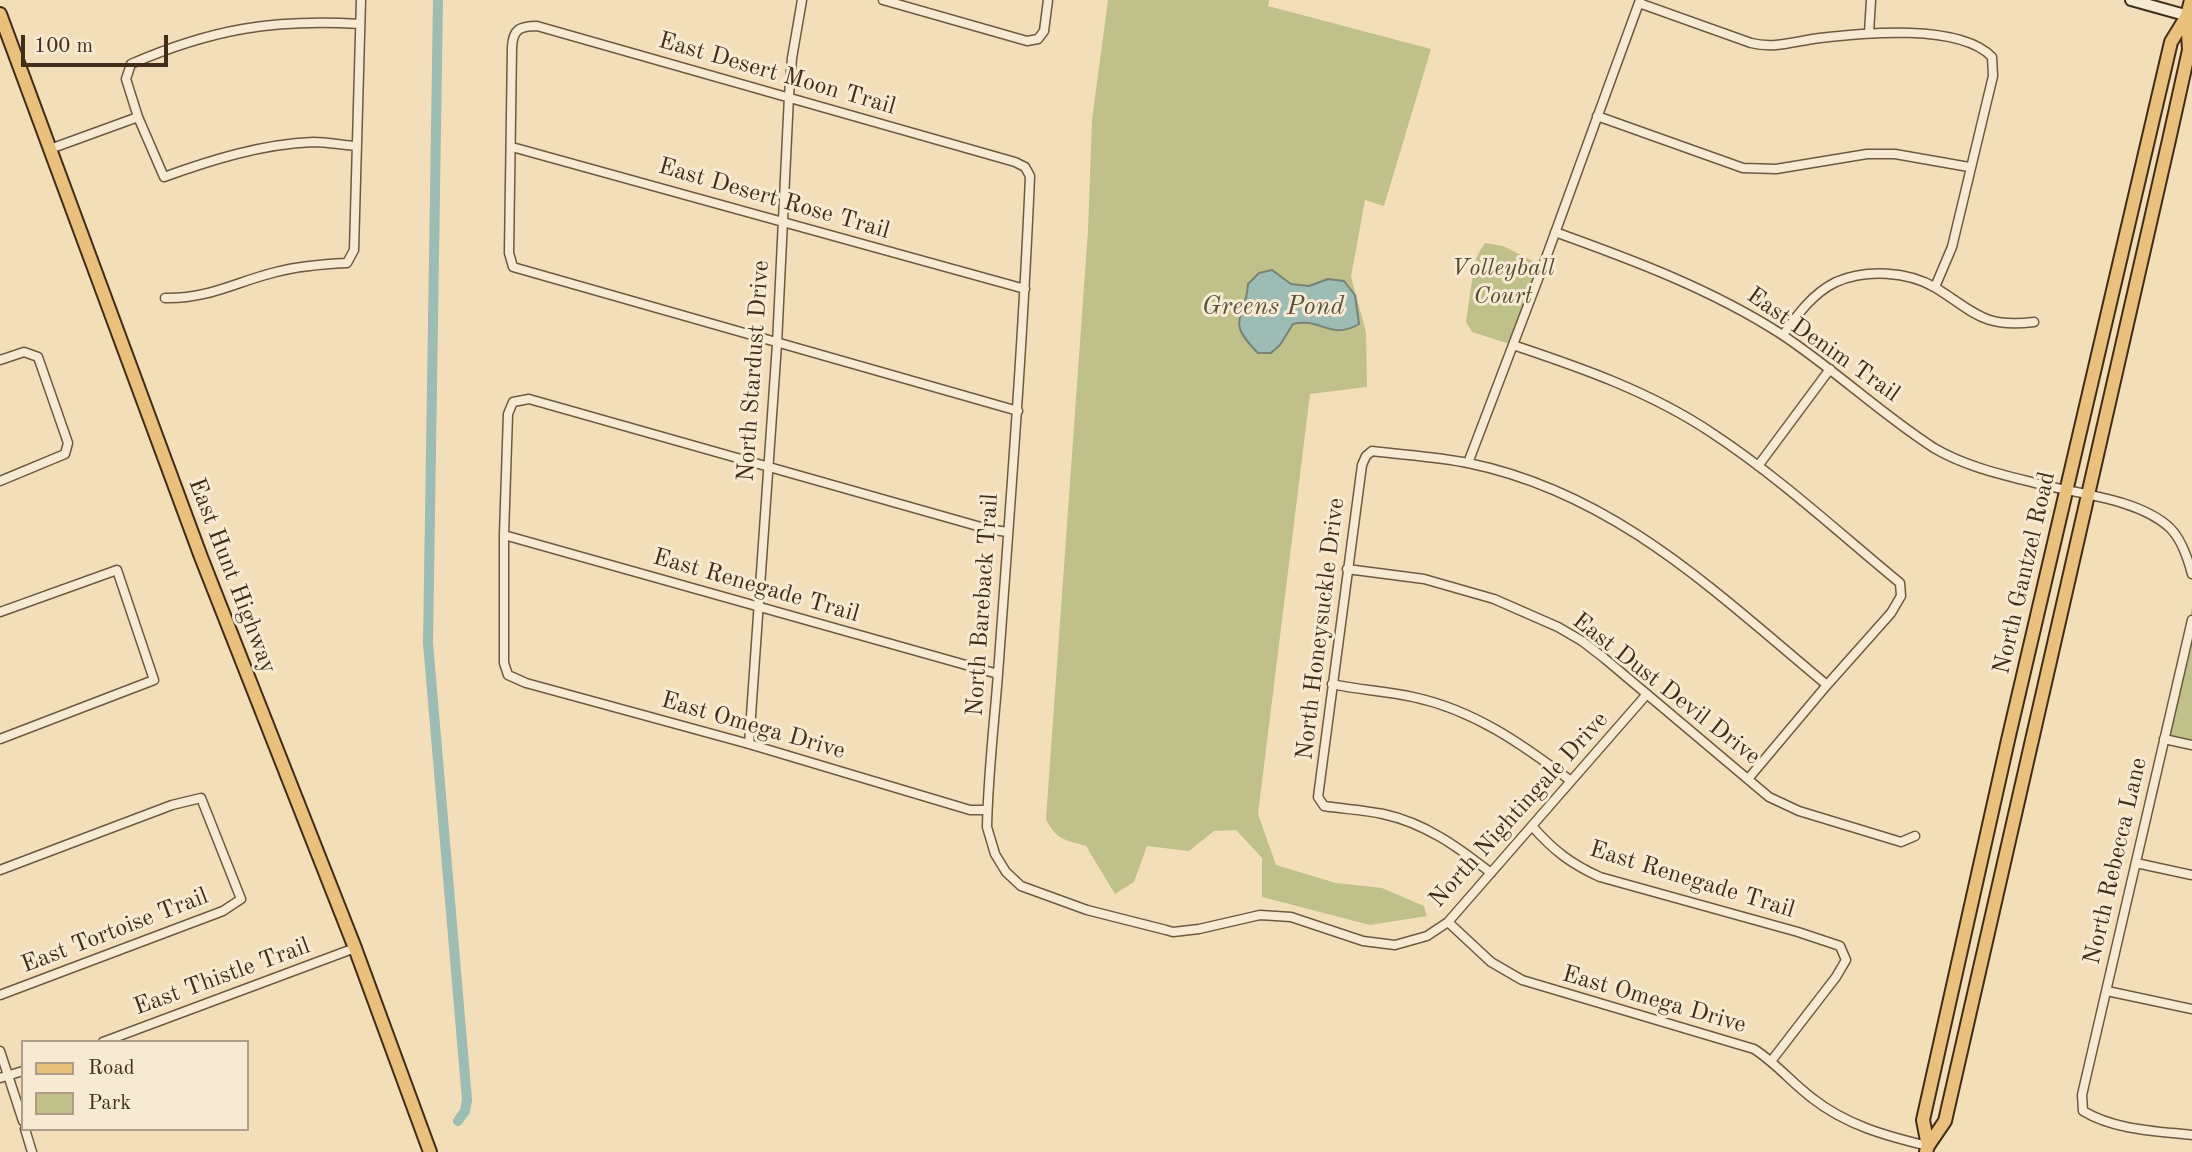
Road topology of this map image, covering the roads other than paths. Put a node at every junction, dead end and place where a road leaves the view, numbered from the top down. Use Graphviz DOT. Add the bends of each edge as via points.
graph roads {
  1 [pos="361,0"];
  2 [pos="803,0"];
  3 [pos="883,0"];
  4 [pos="1048,0"];
  5 [pos="1871,0"];
  6 [pos="2131,0"];
  7 [pos="2191,0"];
  8 [pos="1639,1"];
  9 [pos="0,14"];
  10 [pos="2190,16"];
  11 [pos="360,24"];
  12 [pos="1869,33"];
  13 [pos="789,96"];
  14 [pos="138,117"];
  15 [pos="1597,117"];
  16 [pos="357,146"];
  17 [pos="512,146"];
  18 [pos="50,149"];
  19 [pos="1025,167"];
  20 [pos="1969,167"];
  21 [pos="782,220"];
  22 [pos="1555,232"];
  23 [pos="1935,287"];
  24 [pos="1025,289"];
  25 [pos="165,298"];
  26 [pos="2034,322"];
  27 [pos="1783,335"];
  28 [pos="777,344"];
  29 [pos="1513,345"];
  30 [pos="0,360"];
  31 [pos="1830,369"];
  32 [pos="1018,411"];
  33 [pos="1468,463"];
  34 [pos="1758,466"];
  35 [pos="768,467"];
  36 [pos="0,481"];
  37 [pos="2066,491"];
  38 [pos="2087,494"];
  39 [pos="1007,532"];
  40 [pos="504,535"];
  41 [pos="1347,569"];
  42 [pos="2192,574"];
  43 [pos="757,607"];
  44 [pos="0,612"];
  45 [pos="2192,620"];
  46 [pos="998,674"];
  47 [pos="1332,684"];
  48 [pos="1826,685"];
  49 [pos="1647,694"];
  50 [pos="0,739"];
  51 [pos="2164,739"];
  52 [pos="748,744"];
  53 [pos="2192,745"];
  54 [pos="1748,779"];
  55 [pos="1571,781"];
  56 [pos="987,810"];
  57 [pos="1532,826"];
  58 [pos="1915,836"];
  59 [pos="2136,863"];
  60 [pos="0,870"];
  61 [pos="1491,873"];
  62 [pos="2192,875"];
  63 [pos="1448,922"];
  64 [pos="1166,930"];
  65 [pos="355,948"];
  66 [pos="2107,992"];
  67 [pos="0,995"];
  68 [pos="2192,1009"];
  69 [pos="108,1040"];
  70 [pos="0,1051"];
  71 [pos="1772,1060"];
  72 [pos="21,1072"];
  73 [pos="4,1077"];
  74 [pos="21,1116"];
  75 [pos="26,1131"];
  76 [pos="2192,1135"];
  77 [pos="1927,1149"];
  78 [pos="33,1152"];
  79 [pos="430,1152"];
  1 -- 11 [label="street"];
  2 -- 13 [label="street, North Stardust Drive"];
  3 -- 4 [label="street" via="1027,41 1038,39 1044,31"];
  5 -- 12 [label="street"];
  6 -- 10 [label="street"];
  7 -- 10 [label="main road, North Gantzel Road"];
  8 -- 12 [label="street" via="1767,47"];
  8 -- 15 [label="street"];
  9 -- 18 [label="main road, East Hunt Highway"];
  10 -- 37 [label="main road, North Gantzel Road" via="2171,42"];
  10 -- 38 [label="main road, North Gantzel Road" via="2189,50"];
  11 -- 14 [label="street" via="311,21 251,26 199,38 131,64 126,79"];
  11 -- 16 [label="street"];
  12 -- 20 [label="street" via="1946,37 1986,50 1992,57 1993,76"];
  13 -- 17 [label="street, East Desert Moon Trail" via="524,26 513,36"];
  13 -- 19 [label="street, East Desert Moon Trail"];
  13 -- 21 [label="street, North Stardust Drive"];
  14 -- 16 [label="street" via="164,177 263,149 313,142"];
  14 -- 18 [label="street"];
  15 -- 20 [label="street" via="1744,167 1776,169 1867,154 1895,154"];
  15 -- 22 [label="street"];
  16 -- 25 [label="street" via="354,250 347,263 278,271 188,299"];
  17 -- 21 [label="street, East Desert Rose Trail"];
  17 -- 28 [label="street" via="509,253 513,267"];
  18 -- 65 [label="main road, East Hunt Highway" via="201,557"];
  19 -- 24 [label="street, North Bareback Trail" via="1030,176"];
  20 -- 23 [label="street" via="1952,247"];
  21 -- 24 [label="street, East Desert Rose Trail"];
  21 -- 28 [label="street, North Stardust Drive"];
  22 -- 27 [label="street, East Denim Trail" via="1697,287"];
  22 -- 29 [label="street"];
  23 -- 26 [label="street" via="1985,320"];
  23 -- 27 [label="street" via="1893,274 1836,282 1810,302"];
  24 -- 32 [label="street, North Bareback Trail"];
  27 -- 31 [label="street, East Denim Trail"];
  28 -- 32 [label="street"];
  28 -- 35 [label="street, North Stardust Drive"];
  29 -- 33 [label="street"];
  29 -- 34 [label="street" via="1633,389 1711,432"];
  30 -- 36 [label="street" via="24,352 38,357 68,443 65,454"];
  31 -- 34 [label="street"];
  31 -- 37 [label="street, East Denim Trail" via="1934,448 1961,461"];
  32 -- 39 [label="street, North Bareback Trail"];
  33 -- 41 [label="street, North Honeysuckle Drive" via="1372,451 1366,456"];
  33 -- 48 [label="street" via="1550,489 1618,521 1664,551"];
  34 -- 48 [label="street" via="1900,583 1901,596 1891,613"];
  35 -- 39 [label="street"];
  35 -- 40 [label="street" via="529,399 513,402 508,414"];
  35 -- 43 [label="street, North Stardust Drive"];
  37 -- 38 [label="street"];
  37 -- 77 [label="main road, North Gantzel Road" via="1923,1120"];
  38 -- 42 [label="street" via="2136,508 2168,526"];
  38 -- 77 [label="main road, North Gantzel Road" via="1945,1121"];
  39 -- 46 [label="street, North Bareback Trail"];
  40 -- 43 [label="street, East Renegade Trail"];
  40 -- 52 [label="street, East Omega Drive" via="504,663 508,675"];
  41 -- 47 [label="street, North Honeysuckle Drive"];
  41 -- 49 [label="street, East Dust Devil Drive" via="1424,579 1528,612 1582,641"];
  43 -- 46 [label="street, East Renegade Trail"];
  43 -- 52 [label="street, North Stardust Drive"];
  44 -- 50 [label="street" via="117,570 154,680"];
  45 -- 51 [label="street, North Rebecca Lane"];
  46 -- 56 [label="street, North Bareback Trail"];
  47 -- 55 [label="street" via="1446,706 1505,733"];
  47 -- 61 [label="street, North Honeysuckle Drive" via="1318,797 1324,806 1413,823 1454,843"];
  48 -- 54 [label="street"];
  49 -- 54 [label="street, East Dust Devil Drive"];
  49 -- 55 [label="street, North Nightingale Drive"];
  51 -- 53 [label="street"];
  51 -- 59 [label="street, North Rebecca Lane"];
  52 -- 56 [label="street, East Omega Drive" via="970,810"];
  54 -- 58 [label="street, East Dust Devil Drive" via="1769,797 1799,811 1901,842"];
  55 -- 57 [label="street, North Nightingale Drive"];
  56 -- 64 [label="street, North Bareback Trail" via="995,854 1021,886 1087,910"];
  57 -- 61 [label="street, North Nightingale Drive"];
  57 -- 71 [label="street, East Renegade Trail" via="1573,865 1600,877 1840,946 1846,960 1836,977"];
  59 -- 62 [label="street"];
  59 -- 66 [label="street, North Rebecca Lane"];
  60 -- 67 [label="street, East Tortoise Trail" via="201,798 241,899 223,911"];
  61 -- 63 [label="street, North Nightingale Drive"];
  63 -- 64 [label="street, North Nightingale Drive" via="1427,936 1395,945 1363,941 1291,917 1260,915 1199,929"];
  63 -- 71 [label="street, East Omega Drive" via="1491,962 1522,980 1736,1042"];
  65 -- 69 [label="street, East Thistle Trail"];
  65 -- 79 [label="main road, East Hunt Highway"];
  66 -- 68 [label="street"];
  66 -- 76 [label="street, North Rebecca Lane" via="2082,1111 2098,1120 2137,1129"];
  70 -- 73 [label="street"];
  71 -- 77 [label="street, East Omega Drive" via="1836,1116"];
  72 -- 73 [label="street"];
  73 -- 74 [label="street"];
  75 -- 78 [label="street"];
}
